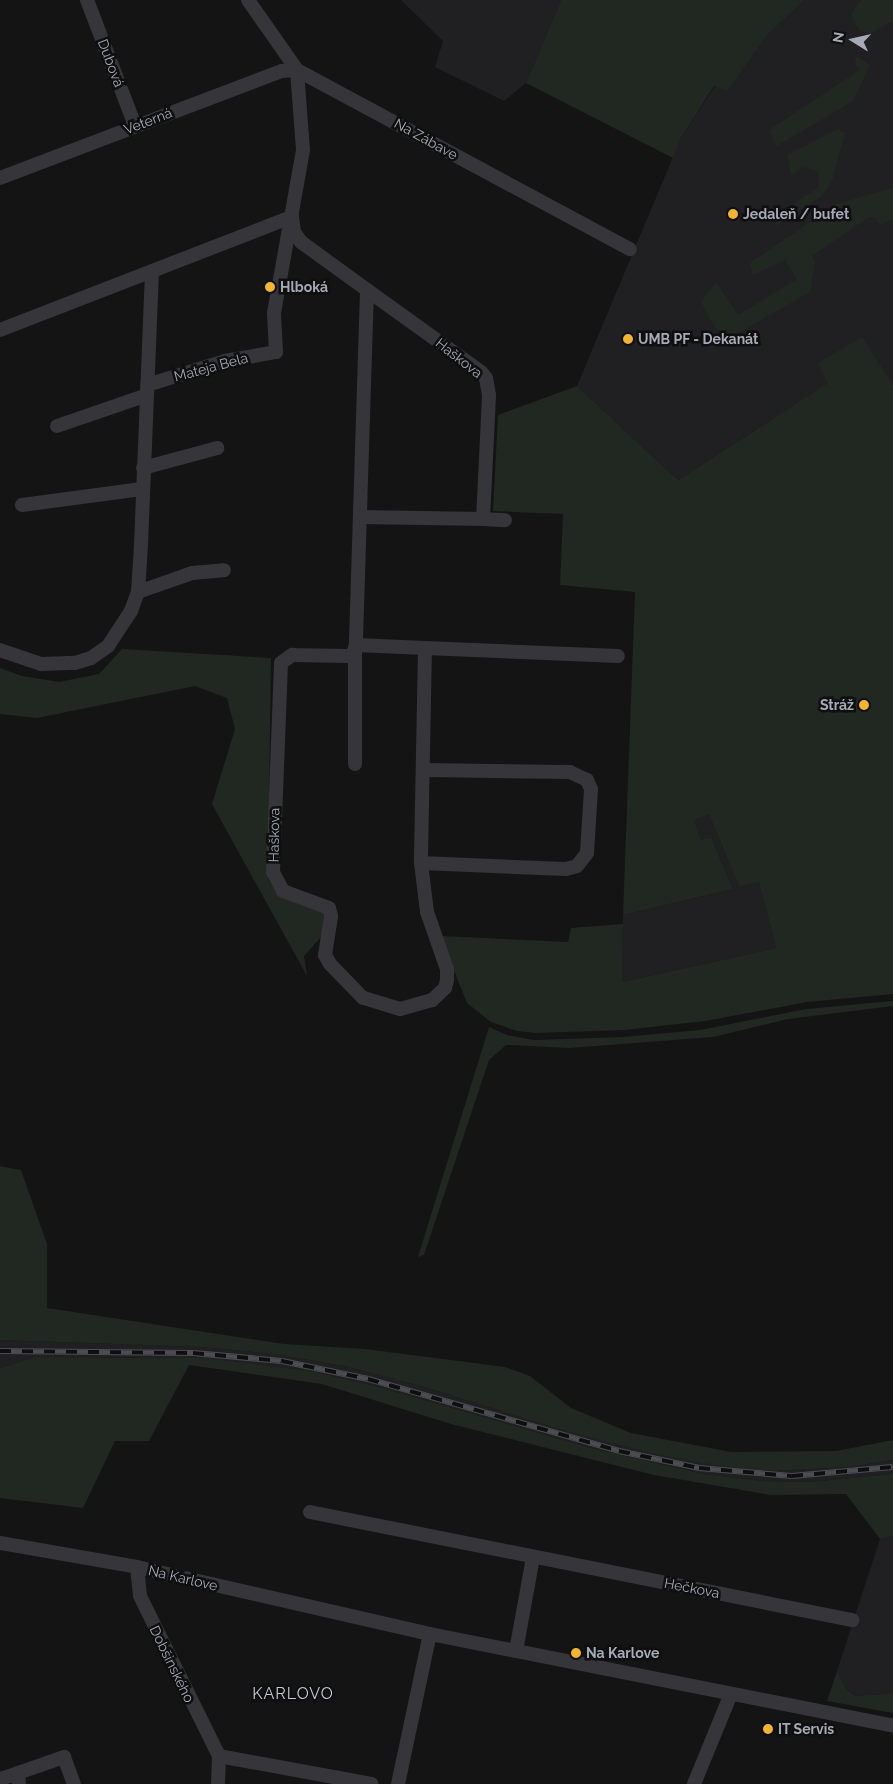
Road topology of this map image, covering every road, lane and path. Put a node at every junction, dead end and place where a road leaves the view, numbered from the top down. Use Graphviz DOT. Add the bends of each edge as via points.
graph roads {
  1 [pos="87,0"];
  2 [pos="248,0"];
  3 [pos="297,70"];
  4 [pos="135,126"];
  5 [pos="0,178"];
  6 [pos="292,218"];
  7 [pos="630,249"];
  8 [pos="152,272"];
  9 [pos="367,290"];
  10 [pos="0,330"];
  11 [pos="147,390"];
  12 [pos="57,426"];
  13 [pos="217,448"];
  14 [pos="143,468"];
  15 [pos="142,490"];
  16 [pos="22,505"];
  17 [pos="360,517"];
  18 [pos="483,519"];
  19 [pos="505,520"];
  20 [pos="224,570"];
  21 [pos="138,592"];
  22 [pos="356,647"];
  23 [pos="425,648"];
  24 [pos="0,650"];
  25 [pos="618,656"];
  26 [pos="355,764"];
  27 [pos="425,770"];
  28 [pos="420,863"];
  29 [pos="310,1512"];
  30 [pos="0,1543"];
  31 [pos="532,1556"];
  32 [pos="137,1567"];
  33 [pos="852,1620"];
  34 [pos="430,1634"];
  35 [pos="516,1652"];
  36 [pos="731,1694"];
  37 [pos="893,1726"];
  38 [pos="219,1756"];
  39 [pos="19,1778"];
  40 [pos="0,1779"];
  41 [pos="74,1784"];
  42 [pos="218,1784"];
  43 [pos="371,1784"];
  44 [pos="398,1784"];
  45 [pos="694,1784"];
  1 -- 4 [label="street, Dubová"];
  2 -- 3 [label="street, Na Zábave"];
  3 -- 4 [label="street, Veterná" via="282,71"];
  3 -- 6 [label="street" via="303,150"];
  3 -- 7 [label="street, Na Zábave"];
  4 -- 5 [label="street, Veterná"];
  6 -- 8 [label="street"];
  6 -- 9 [label="street, Haškova" via="294,232 301,242"];
  6 -- 11 [label="street, Mateja Bela" via="274,313 276,352 225,360"];
  8 -- 10 [label="street"];
  8 -- 11 [label="street"];
  9 -- 17 [label="street"];
  9 -- 18 [label="street, Haškova" via="486,378 489,395"];
  11 -- 12 [label="street, Mateja Bela"];
  11 -- 14 [label="street"];
  13 -- 14 [label="street"];
  14 -- 15 [label="street"];
  15 -- 16 [label="street"];
  15 -- 21 [label="street"];
  17 -- 18 [label="street"];
  17 -- 22 [label="street"];
  18 -- 19 [label="street"];
  20 -- 21 [label="street" via="192,573"];
  21 -- 24 [label="street" via="122,630 108,646 90,658 58,665 20,659"];
  22 -- 23 [label="street, Haškova"];
  22 -- 26 [label="street"];
  22 -- 28 [label="street, Haškova" via="347,656 292,655 281,663 273,872 283,891 329,908 332,916 325,955 363,998 374,1004 400,1009 432,1000 445,988 447,969 427,912"];
  23 -- 25 [label="street, Haškova"];
  23 -- 27 [label="street, Haškova"];
  27 -- 28 [label="street, Haškova"];
  27 -- 28 [label="street" via="570,772 587,780 590,798 588,853 577,866 566,869"];
  29 -- 31 [label="street, Hečkova"];
  30 -- 32 [label="street, Na Karlove"];
  31 -- 33 [label="street, Hečkova"];
  31 -- 35 [label="street"];
  32 -- 34 [label="street, Na Karlove"];
  32 -- 38 [label="street, Dobšinského" via="140,1596"];
  34 -- 35 [label="street, Na Karlove"];
  34 -- 44 [label="street"];
  35 -- 36 [label="street, Na Karlove"];
  36 -- 37 [label="street, Na Karlove"];
  36 -- 45 [label="street"];
  38 -- 42 [label="street, Dobšinského"];
  38 -- 43 [label="street"];
  39 -- 40 [label="street"];
  39 -- 41 [label="street" via="64,1757"];
}
